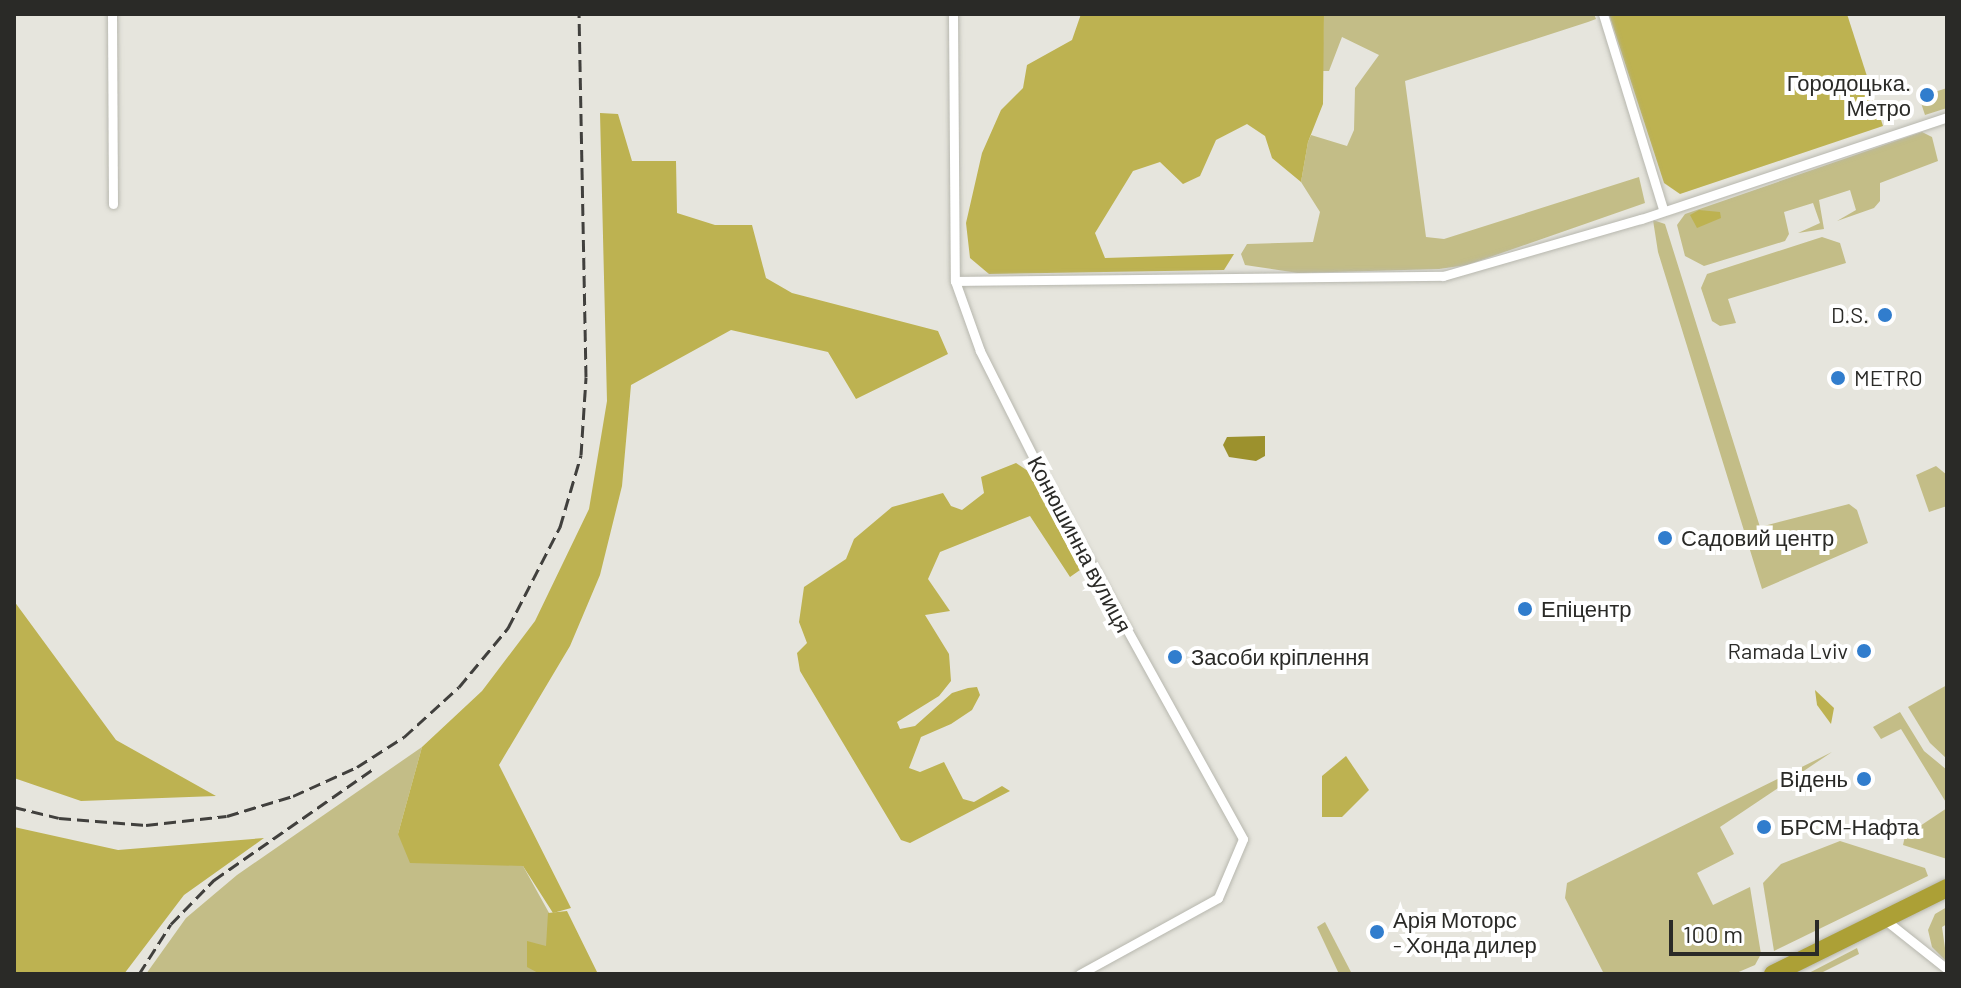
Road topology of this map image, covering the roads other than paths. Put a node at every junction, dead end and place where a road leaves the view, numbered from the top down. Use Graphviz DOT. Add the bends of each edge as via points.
graph roads {
  1 [pos="112,14"];
  2 [pos="953,14"];
  3 [pos="1603,14"];
  4 [pos="1947,117"];
  5 [pos="113,204"];
  6 [pos="1663,209"];
  7 [pos="955,281"];
  8 [pos="1947,888"];
  9 [pos="1884,919"];
  10 [pos="1947,969"];
  11 [pos="1080,974"];
  12 [pos="1773,974"];
  1 -- 5 [label="street"];
  2 -- 7 [label="street, Конюшинна вулиця"];
  3 -- 6 [label="street"];
  4 -- 6 [label="street"];
  6 -- 7 [label="street" via="1443,276"];
  7 -- 11 [label="street, Конюшинна вулиця" via="980,351 1053,496 1243,839 1218,898"];
  8 -- 9 [label="highway"];
  9 -- 10 [label="street"];
  9 -- 12 [label="highway"];
}
